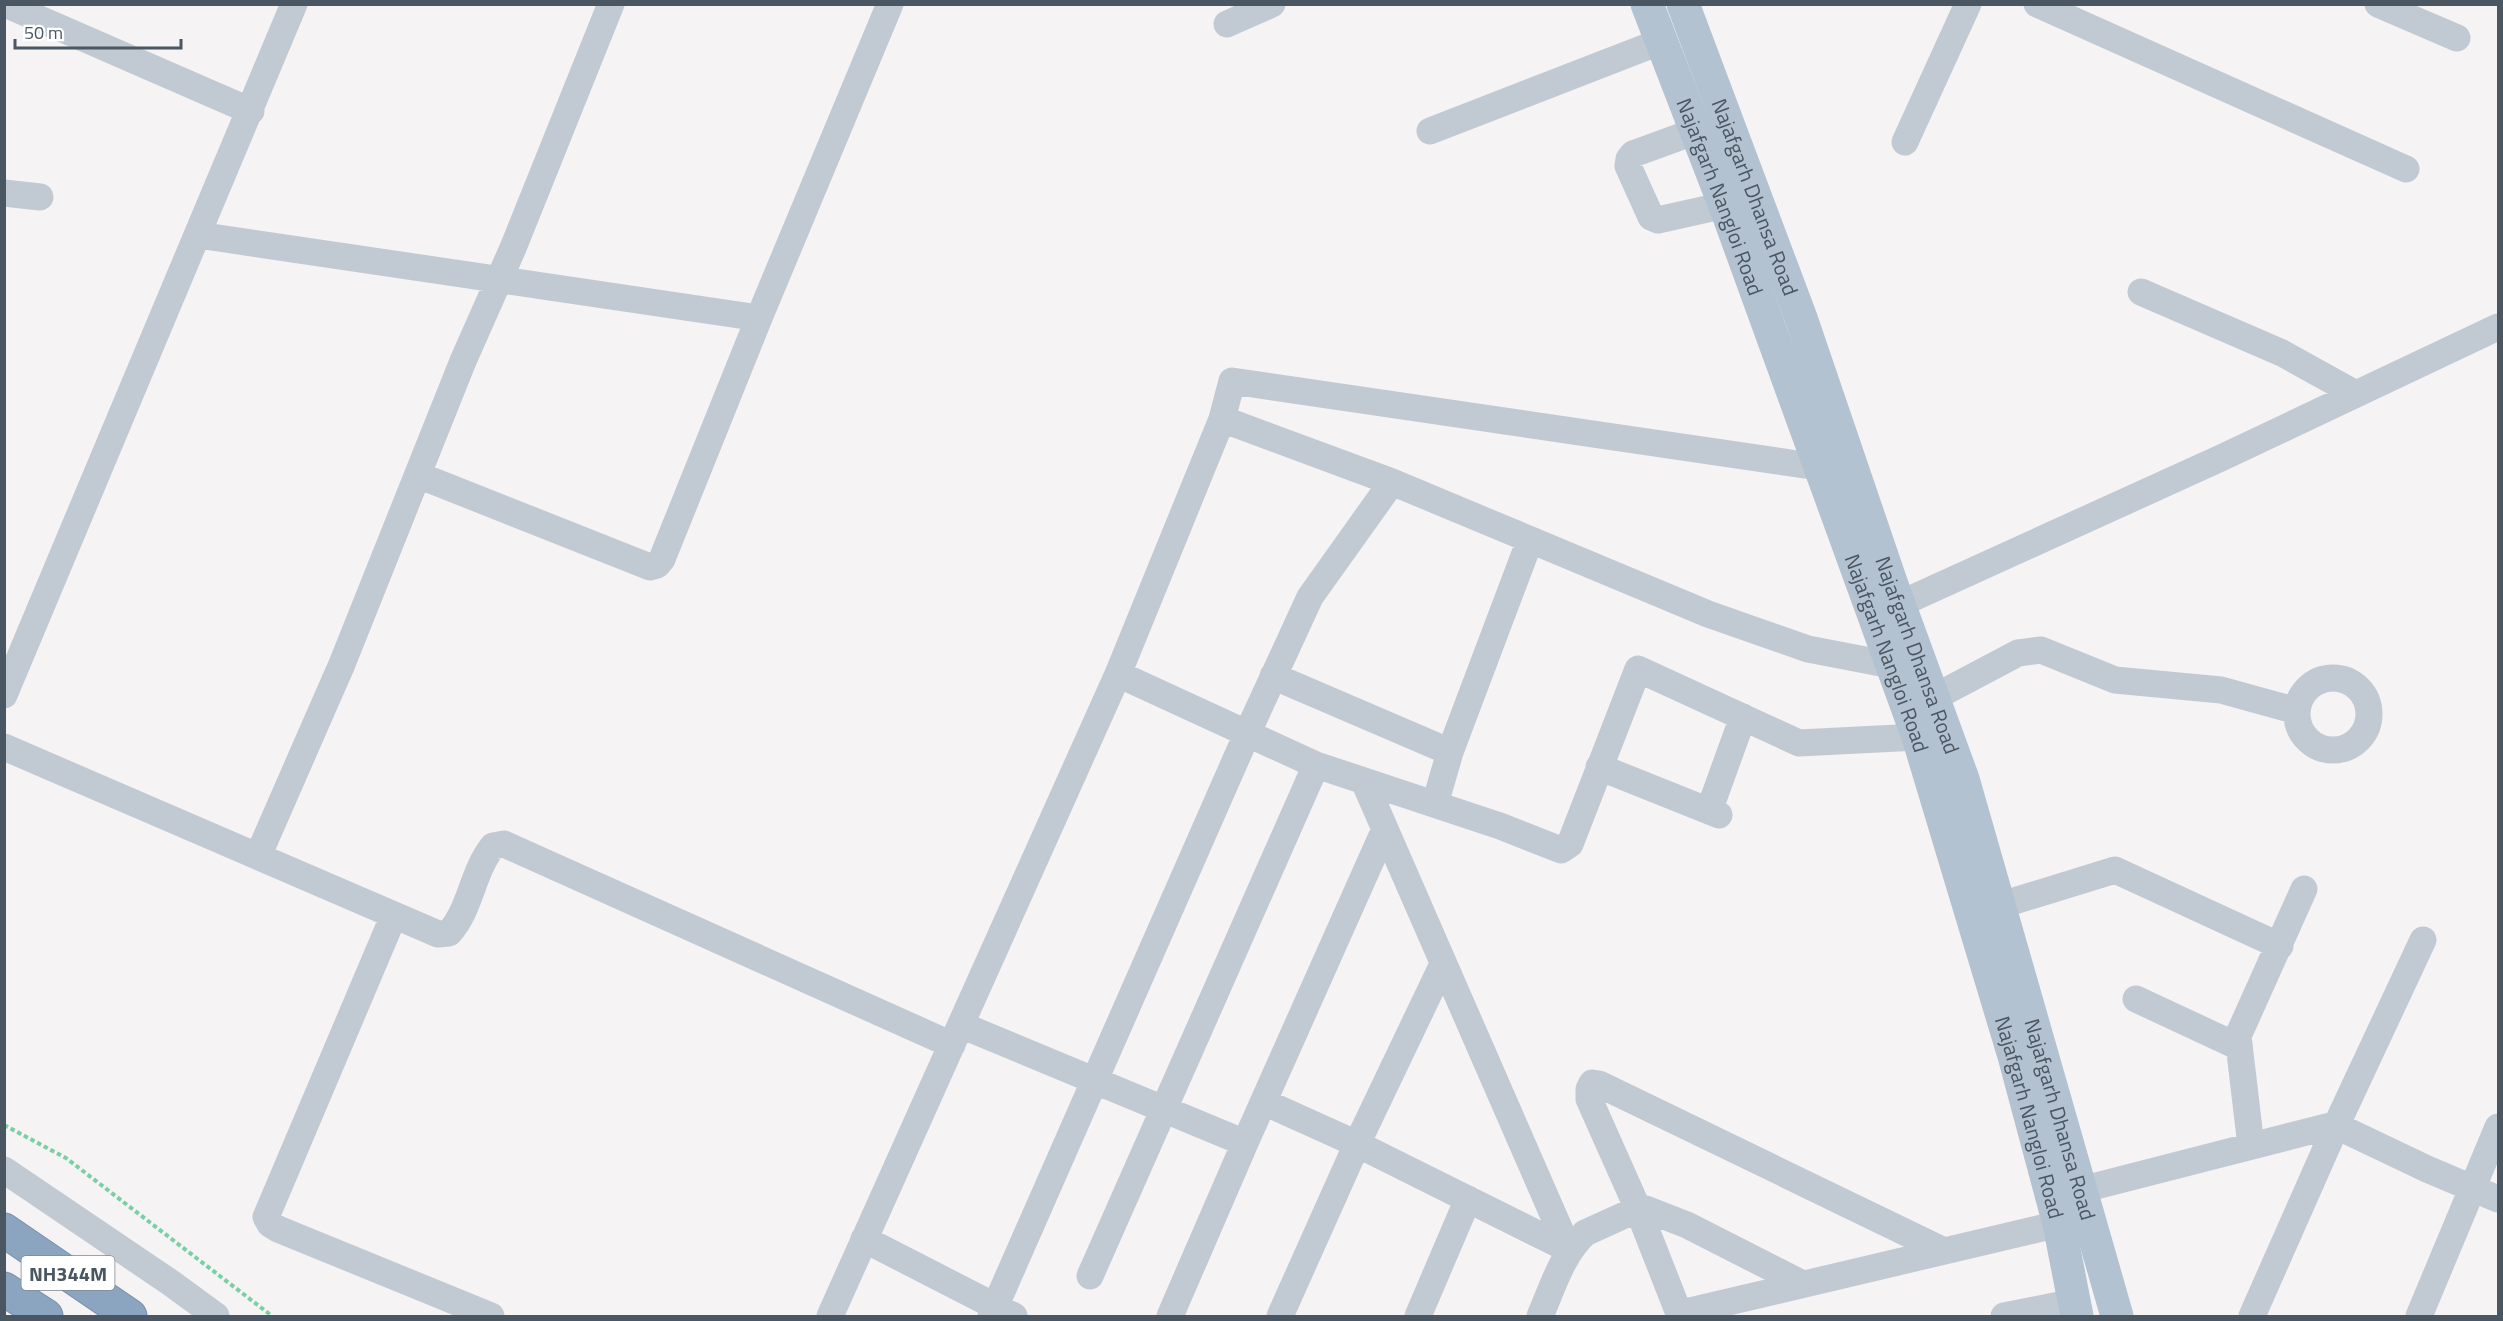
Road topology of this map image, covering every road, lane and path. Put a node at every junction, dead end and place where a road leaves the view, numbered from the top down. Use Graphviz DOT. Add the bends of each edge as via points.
graph roads {
  1 [pos="5,4"];
  2 [pos="294,4"];
  3 [pos="611,4"];
  4 [pos="890,4"];
  5 [pos="1272,4"];
  6 [pos="1647,4"];
  7 [pos="1683,4"];
  8 [pos="1968,4"];
  9 [pos="2037,4"];
  10 [pos="2378,4"];
  11 [pos="1227,24"];
  12 [pos="2457,38"];
  13 [pos="1662,42"];
  14 [pos="1722,110"];
  15 [pos="251,111"];
  16 [pos="1694,125"];
  17 [pos="1430,131"];
  18 [pos="1905,142"];
  19 [pos="2406,169"];
  20 [pos="4,193"];
  21 [pos="40,197"];
  22 [pos="1725,205"];
  23 [pos="198,235"];
  24 [pos="1782,268"];
  25 [pos="1751,279"];
  26 [pos="499,280"];
  27 [pos="2141,292"];
  28 [pos="759,318"];
  29 [pos="2499,327"];
  30 [pos="2356,394"];
  31 [pos="1222,419"];
  32 [pos="1818,467"];
  33 [pos="418,475"];
  34 [pos="1392,482"];
  35 [pos="1530,540"];
  36 [pos="1887,610"];
  37 [pos="1904,659"];
  38 [pos="1118,675"];
  39 [pos="1273,676"];
  40 [pos="4,695"];
  41 [pos="1933,698"];
  42 [pos="2297,711"];
  43 [pos="1743,717"];
  44 [pos="1247,734"];
  45 [pos="1918,737"];
  46 [pos="4,747"];
  47 [pos="1450,752"];
  48 [pos="1316,765"];
  49 [pos="1599,767"];
  50 [pos="1364,781"];
  51 [pos="1435,804"];
  52 [pos="1385,829"];
  53 [pos="258,856"];
  54 [pos="2304,889"];
  55 [pos="1998,906"];
  56 [pos="394,915"];
  57 [pos="2423,940"];
  58 [pos="2280,946"];
  59 [pos="1443,964"];
  60 [pos="2136,999"];
  61 [pos="956,1035"];
  62 [pos="2239,1047"];
  63 [pos="1095,1080"];
  64 [pos="1264,1102"];
  65 [pos="1165,1110"];
  66 [pos="4,1125"];
  67 [pos="2336,1126"];
  68 [pos="2499,1128"];
  69 [pos="1245,1143"];
  70 [pos="1357,1144"];
  71 [pos="2251,1146"];
  72 [pos="4,1170"];
  73 [pos="2472,1188"];
  74 [pos="1468,1199"];
  75 [pos="2499,1199"];
  76 [pos="2064,1204"];
  77 [pos="1638,1209"];
  78 [pos="4,1230"];
  79 [pos="864,1239"];
  80 [pos="1568,1249"];
  81 [pos="1944,1251"];
  82 [pos="1090,1276"];
  83 [pos="1803,1284"];
  84 [pos="4,1289"];
  85 [pos="2076,1309"];
  86 [pos="1000,1313"];
  87 [pos="46,1317"];
  88 [pos="130,1317"];
  89 [pos="216,1317"];
  90 [pos="272,1317"];
  91 [pos="491,1317"];
  92 [pos="830,1317"];
  93 [pos="1170,1317"];
  94 [pos="1280,1317"];
  95 [pos="1418,1317"];
  96 [pos="1540,1317"];
  97 [pos="1680,1317"];
  98 [pos="2004,1317"];
  99 [pos="2117,1317"];
  100 [pos="2252,1317"];
  101 [pos="2419,1317"];
  1 -- 15 [label="street"];
  2 -- 15 [label="street"];
  3 -- 26 [label="street"];
  4 -- 28 [label="street"];
  5 -- 11 [label="street"];
  6 -- 13 [label="main road, Najafgarh Nangloi Road"];
  7 -- 14 [label="main road, Najafgarh Dhansa Road"];
  8 -- 18 [label="street"];
  9 -- 19 [label="street"];
  10 -- 12 [label="street"];
  13 -- 16 [label="main road, Najafgarh Nangloi Road"];
  13 -- 17 [label="street"];
  14 -- 16 [label="main road"];
  14 -- 24 [label="main road, Najafgarh Dhansa Road"];
  15 -- 23 [label="street"];
  16 -- 22 [label="main road, Najafgarh Nangloi Road"];
  16 -- 22 [label="street" via="1633,154 1628,166 1651,217 1664,220"];
  20 -- 21 [label="street"];
  22 -- 25 [label="main road, Najafgarh Nangloi Road"];
  23 -- 26 [label="street"];
  23 -- 40 [label="street"];
  24 -- 25 [label="main road"];
  24 -- 36 [label="main road, Najafgarh Dhansa Road"];
  25 -- 32 [label="main road, Najafgarh Nangloi Road"];
  26 -- 28 [label="street"];
  26 -- 33 [label="street"];
  27 -- 30 [label="street" via="2282,353"];
  28 -- 33 [label="street" via="657,565 650,567"];
  29 -- 30 [label="street"];
  30 -- 36 [label="street"];
  31 -- 32 [label="street" via="1232,381"];
  31 -- 34 [label="street"];
  31 -- 38 [label="street"];
  32 -- 36 [label="main road, Najafgarh Nangloi Road"];
  33 -- 53 [label="street" via="342,664"];
  34 -- 35 [label="street"];
  34 -- 39 [label="street" via="1310,597"];
  35 -- 37 [label="street" via="1708,614 1808,649"];
  35 -- 47 [label="street"];
  36 -- 37 [label="main road, Najafgarh Nangloi Road"];
  37 -- 41 [label="main road, Najafgarh Dhansa Road"];
  37 -- 45 [label="main road, Najafgarh Nangloi Road"];
  38 -- 44 [label="street"];
  38 -- 61 [label="street"];
  39 -- 44 [label="street"];
  39 -- 47 [label="street"];
  41 -- 42 [label="street" via="2018,653 2041,650 2115,680 2221,690"];
  41 -- 55 [label="main road, Najafgarh Dhansa Road" via="1963,779"];
  43 -- 45 [label="street" via="1799,743"];
  43 -- 49 [label="street" via="1638,669"];
  43 -- 49 [label="street" via="1714,813"];
  44 -- 48 [label="street"];
  44 -- 63 [label="street"];
  45 -- 76 [label="main road, Najafgarh Nangloi Road" via="2014,1056"];
  46 -- 53 [label="street"];
  47 -- 51 [label="street"];
  48 -- 50 [label="street"];
  48 -- 65 [label="street"];
  49 -- 51 [label="street" via="1570,844 1561,850"];
  50 -- 51 [label="street"];
  50 -- 52 [label="street"];
  52 -- 59 [label="street"];
  52 -- 64 [label="street"];
  53 -- 56 [label="street"];
  54 -- 58 [label="street"];
  55 -- 58 [label="street" via="2115,870"];
  55 -- 76 [label="main road, Najafgarh Dhansa Road"];
  56 -- 61 [label="street" via="438,934 448,933 457,923 483,858 493,846 504,844"];
  56 -- 91 [label="street" via="266,1217 278,1229"];
  57 -- 67 [label="street"];
  58 -- 62 [label="street" via="2240,1029"];
  59 -- 70 [label="street"];
  59 -- 80 [label="street"];
  60 -- 62 [label="street"];
  61 -- 63 [label="street"];
  61 -- 79 [label="street"];
  62 -- 71 [label="street"];
  63 -- 65 [label="street"];
  63 -- 86 [label="street"];
  64 -- 69 [label="street"];
  64 -- 70 [label="street"];
  65 -- 69 [label="street"];
  65 -- 82 [label="street"];
  66 -- 90 [label="path" via="66,1158"];
  67 -- 71 [label="street"];
  67 -- 73 [label="street"];
  67 -- 100 [label="street"];
  68 -- 73 [label="street"];
  69 -- 93 [label="street"];
  70 -- 74 [label="street"];
  70 -- 94 [label="street"];
  71 -- 76 [label="street"];
  72 -- 89 [label="street"];
  73 -- 75 [label="street"];
  73 -- 101 [label="street"];
  74 -- 80 [label="street"];
  74 -- 95 [label="street"];
  76 -- 81 [label="street"];
  76 -- 85 [label="main road, Najafgarh Nangloi Road"];
  76 -- 99 [label="main road, Najafgarh Dhansa Road"];
  77 -- 80 [label="street" via="1585,1233"];
  77 -- 81 [label="street" via="1590,1099 1592,1083"];
  77 -- 83 [label="street" via="1655,1211"];
  77 -- 97 [label="street"];
  78 -- 88 [label="highway, NH344M"];
  79 -- 86 [label="street"];
  79 -- 92 [label="street"];
  80 -- 96 [label="street"];
  81 -- 83 [label="street"];
  83 -- 97 [label="street" via="1686,1312"];
  84 -- 87 [label="highway, NH344M"];
  85 -- 98 [label="street"];
}
